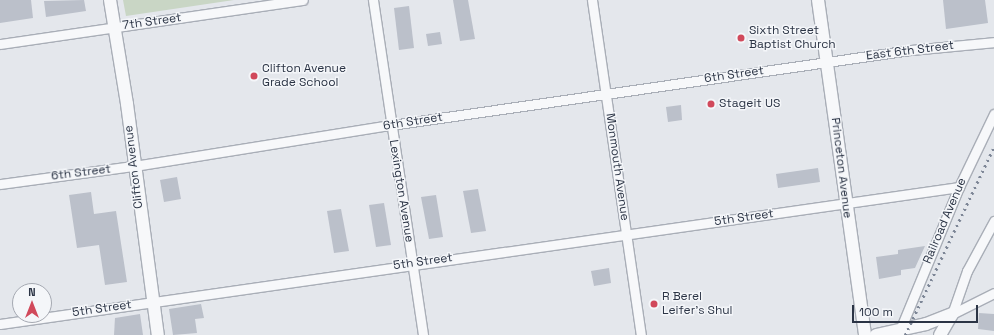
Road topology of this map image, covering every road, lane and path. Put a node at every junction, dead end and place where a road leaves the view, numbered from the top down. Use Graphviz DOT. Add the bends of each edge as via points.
graph roads {
  1 [pos="110,0"];
  2 [pos="303,0"];
  3 [pos="373,0"];
  4 [pos="592,0"];
  5 [pos="818,0"];
  6 [pos="114,28"];
  7 [pos="994,42"];
  8 [pos="0,44"];
  9 [pos="827,62"];
  10 [pos="607,93"];
  11 [pos="994,114"];
  12 [pos="391,125"];
  13 [pos="134,166"];
  14 [pos="0,184"];
  15 [pos="959,187"];
  16 [pos="846,203"];
  17 [pos="994,221"];
  18 [pos="627,234"];
  19 [pos="412,264"];
  20 [pos="994,293"];
  21 [pos="153,302"];
  22 [pos="952,314"];
  23 [pos="0,324"];
  24 [pos="900,330"];
  25 [pos="158,335"];
  26 [pos="423,335"];
  27 [pos="641,335"];
  28 [pos="865,335"];
  29 [pos="876,335"];
  30 [pos="940,335"];
  1 -- 6 [label="street, Clifton Avenue"];
  2 -- 6 [label="street, 7th Street"];
  3 -- 12 [label="street, Lexington Avenue"];
  4 -- 10 [label="street, Monmouth Avenue"];
  5 -- 9 [label="street, Princeton Avenue"];
  6 -- 8 [label="street, 7th Street"];
  6 -- 13 [label="street, Clifton Avenue"];
  7 -- 9 [label="street, East 6th Street" via="910,50"];
  9 -- 10 [label="street, 6th Street"];
  9 -- 16 [label="street, Princeton Avenue"];
  10 -- 12 [label="street, 6th Street"];
  10 -- 18 [label="street, Monmouth Avenue"];
  11 -- 15 [label="street, Railroad Avenue"];
  12 -- 13 [label="street, 6th Street"];
  12 -- 19 [label="street, Lexington Avenue"];
  13 -- 14 [label="street, 6th Street"];
  13 -- 21 [label="street, Clifton Avenue"];
  15 -- 16 [label="street, 5th Street"];
  15 -- 24 [label="street, Railroad Avenue"];
  16 -- 18 [label="street, 5th Street"];
  16 -- 28 [label="street, Princeton Avenue"];
  17 -- 22 [label="street" via="967,271"];
  18 -- 19 [label="street, 5th Street"];
  18 -- 27 [label="street, Monmouth Avenue"];
  19 -- 21 [label="street, 5th Street"];
  19 -- 26 [label="street, Lexington Avenue"];
  20 -- 22 [label="street"];
  21 -- 23 [label="street, 5th Street"];
  21 -- 25 [label="street, Clifton Avenue"];
  22 -- 24 [label="street"];
  22 -- 30 [label="street"];
  24 -- 29 [label="street"];
}
